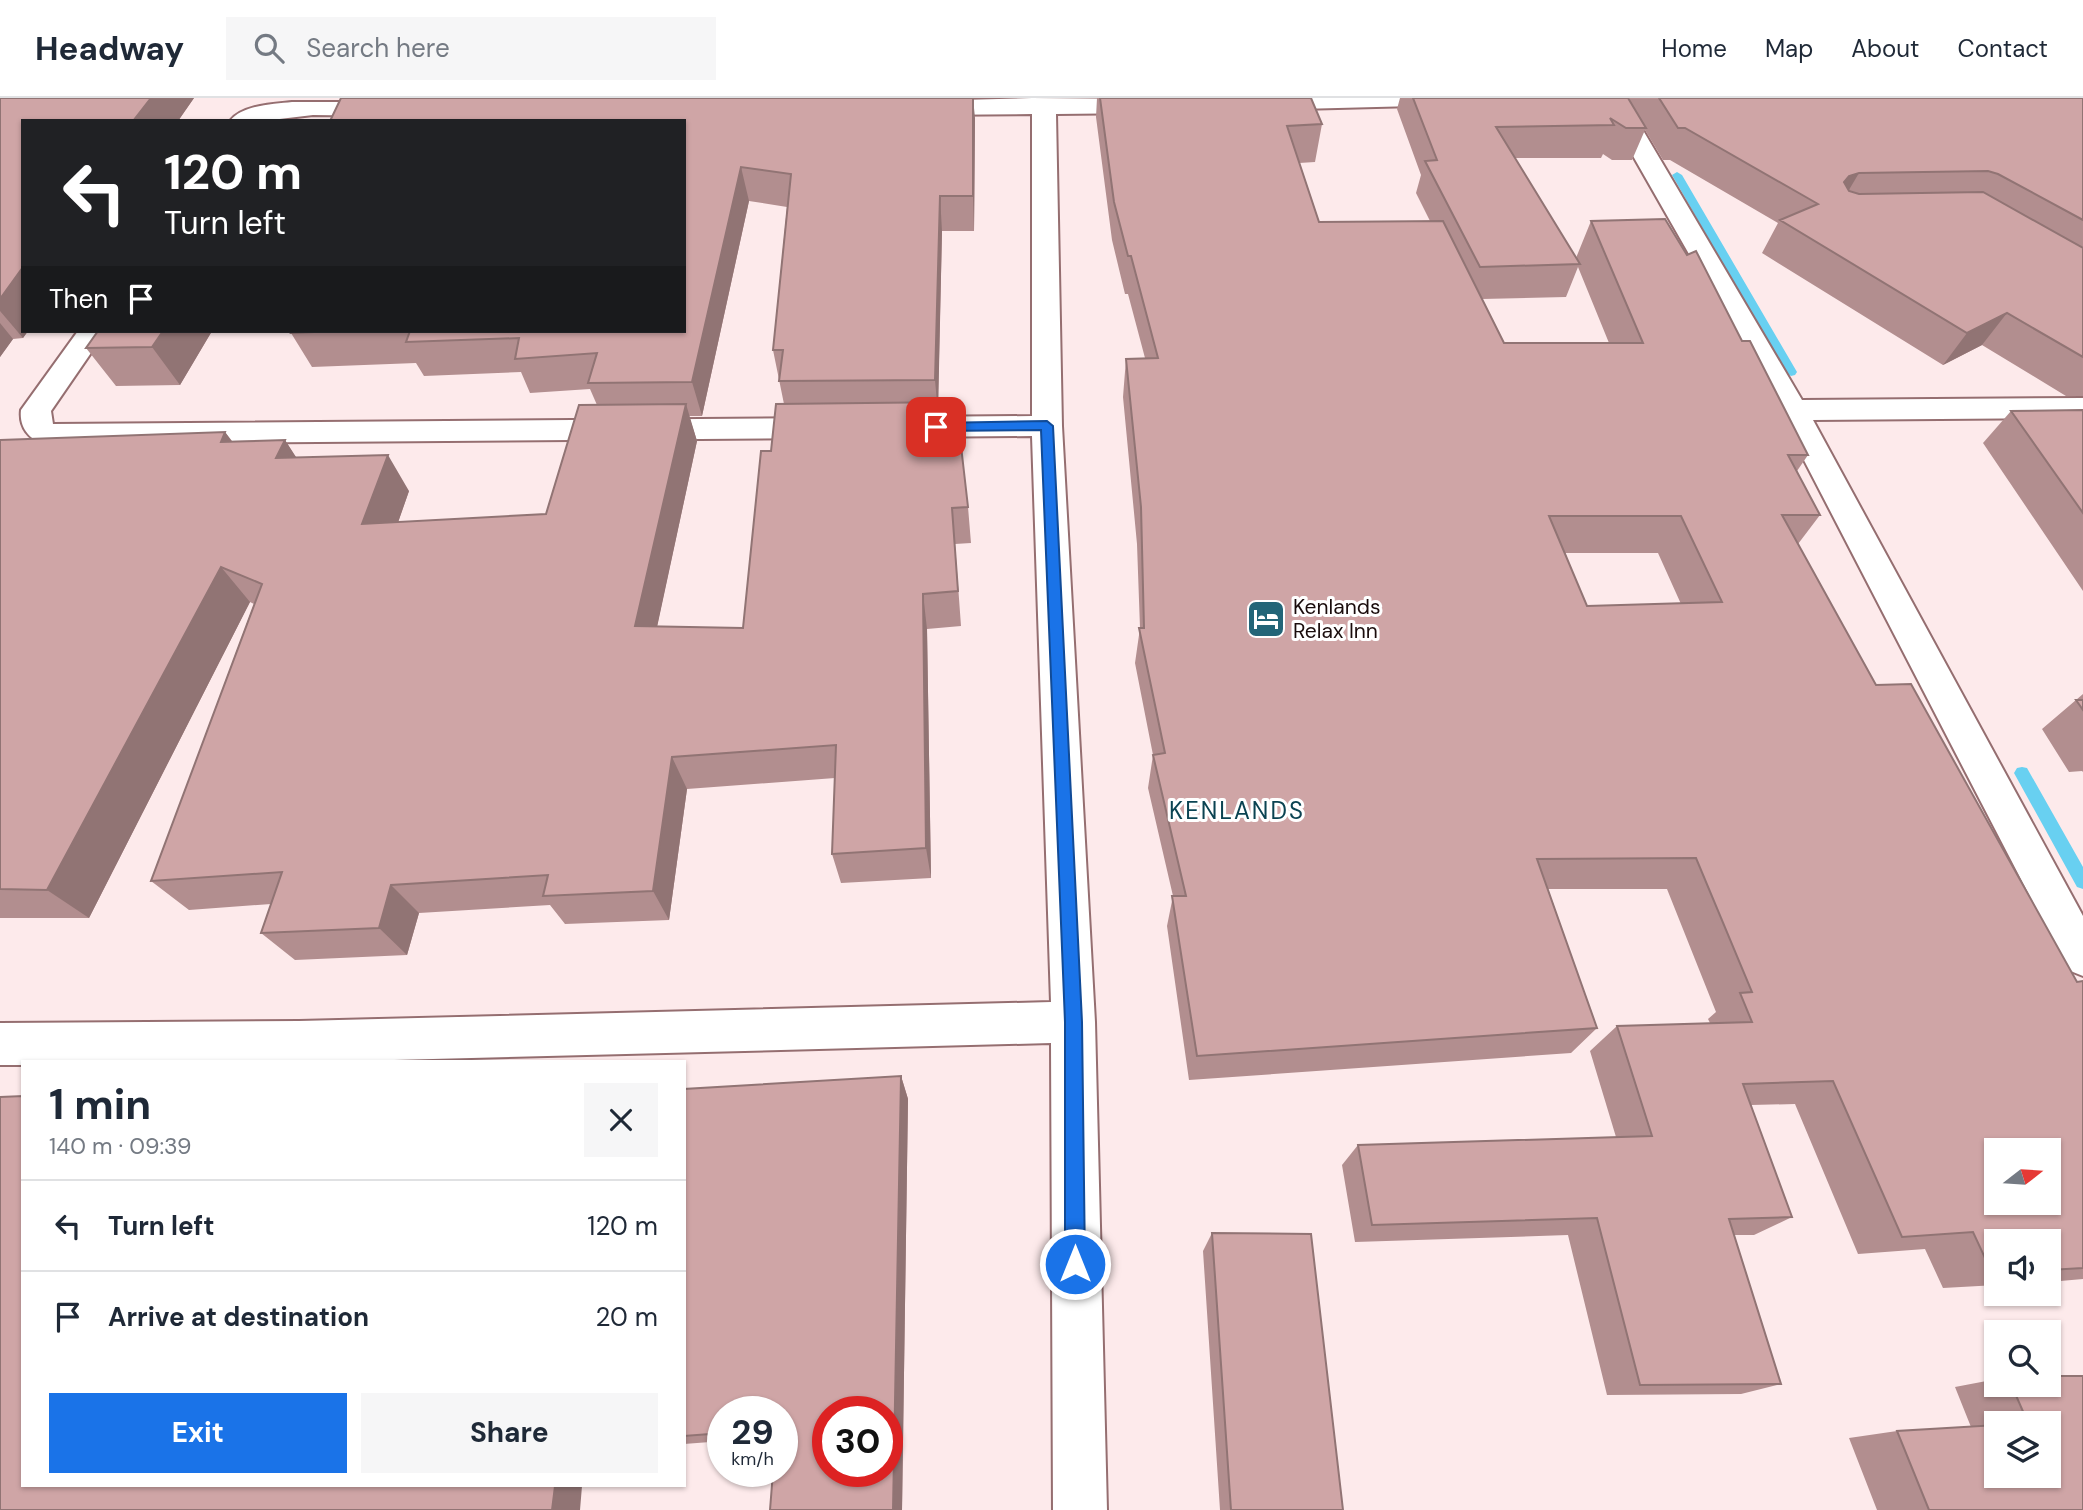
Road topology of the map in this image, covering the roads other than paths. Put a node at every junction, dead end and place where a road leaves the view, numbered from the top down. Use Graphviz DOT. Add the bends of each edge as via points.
graph roads {
  1 [pos="1454,98"];
  2 [pos="1612,98"];
  3 [pos="1044,103"];
  4 [pos="1236,103"];
  5 [pos="1167,105"];
  6 [pos="893,108"];
  7 [pos="408,109"];
  8 [pos="246,119"];
  9 [pos="91,333"];
  10 [pos="2083,408"];
  11 [pos="1793,410"];
  12 [pos="1047,426"];
  13 [pos="2083,957"];
  14 [pos="1073,1022"];
  15 [pos="0,1044"];
  16 [pos="1080,1510"];
  1 -- 4 [label="street"];
  2 -- 11 [label="street"];
  3 -- 5 [label="street"];
  3 -- 6 [label="street"];
  3 -- 12 [label="street"];
  7 -- 8 [label="street" via="273,110"];
  9 -- 12 [label="street" via="36,410 34,419 45,434"];
  10 -- 11 [label="street"];
  11 -- 13 [label="street"];
  12 -- 14 [label="street"];
  14 -- 15 [label="street" via="299,1042"];
  14 -- 16 [label="street"];
}
